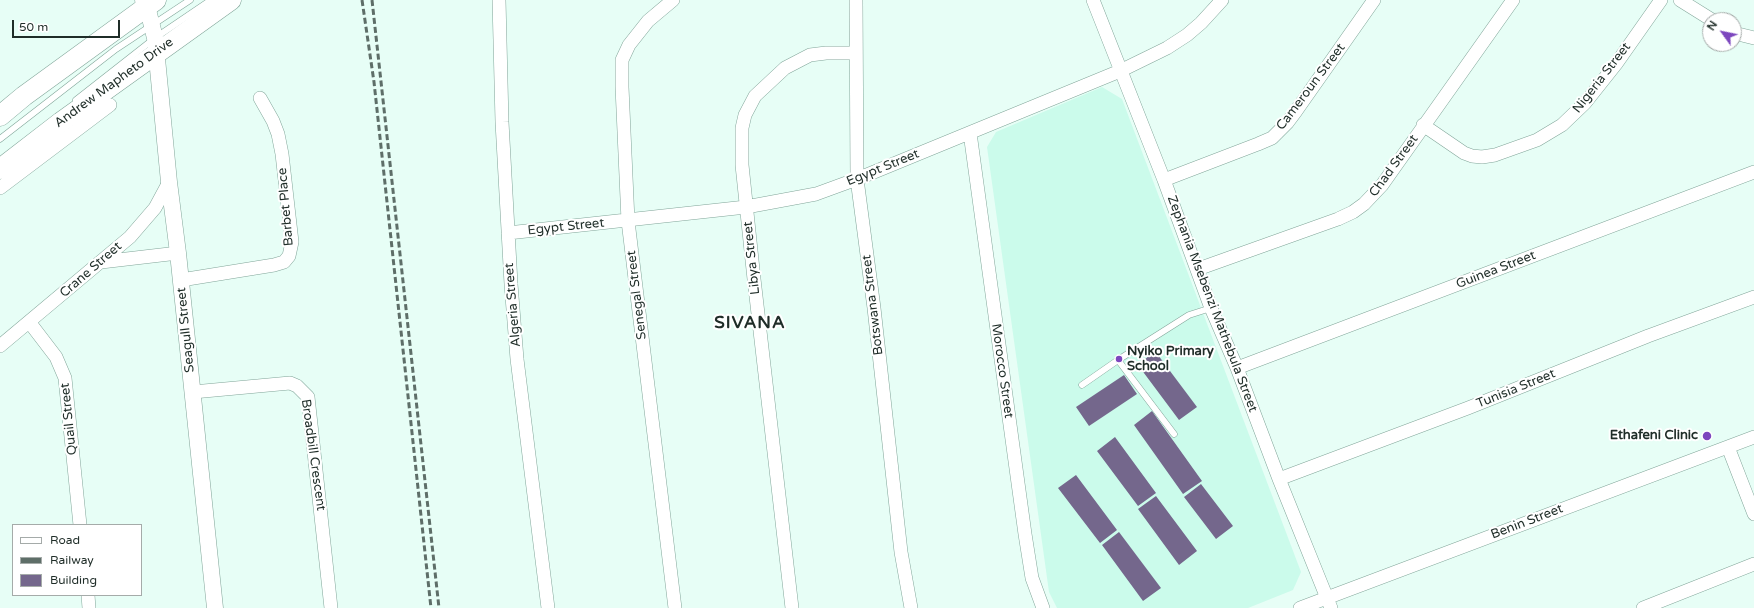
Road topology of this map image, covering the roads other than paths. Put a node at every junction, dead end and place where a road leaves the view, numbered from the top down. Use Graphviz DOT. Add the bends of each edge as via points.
graph roads {
  1 [pos="190,0"];
  2 [pos="211,0"];
  3 [pos="231,0"];
  4 [pos="498,0"];
  5 [pos="673,0"];
  6 [pos="856,0"];
  7 [pos="1093,0"];
  8 [pos="1222,0"];
  9 [pos="1374,0"];
  10 [pos="1512,0"];
  11 [pos="1661,0"];
  12 [pos="1680,0"];
  13 [pos="1702,14"];
  14 [pos="152,20"];
  15 [pos="1742,35"];
  16 [pos="1754,38"];
  17 [pos="856,53"];
  18 [pos="1120,71"];
  19 [pos="260,98"];
  20 [pos="68,105"];
  21 [pos="110,105"];
  22 [pos="0,116"];
  23 [pos="1423,125"];
  24 [pos="970,133"];
  25 [pos="0,139"];
  26 [pos="0,169"];
  27 [pos="1754,172"];
  28 [pos="857,179"];
  29 [pos="1164,180"];
  30 [pos="169,182"];
  31 [pos="0,188"];
  32 [pos="746,207"];
  33 [pos="628,221"];
  34 [pos="508,233"];
  35 [pos="178,252"];
  36 [pos="102,262"];
  37 [pos="1198,269"];
  38 [pos="181,280"];
  39 [pos="1754,297"];
  40 [pos="1211,308"];
  41 [pos="30,323"];
  42 [pos="0,346"];
  43 [pos="1118,360"];
  44 [pos="1237,368"];
  45 [pos="1082,385"];
  46 [pos="193,392"];
  47 [pos="1174,434"];
  48 [pos="1754,437"];
  49 [pos="1728,447"];
  50 [pos="1278,479"];
  51 [pos="1754,514"];
  52 [pos="80,524"];
  53 [pos="1754,564"];
  54 [pos="88,596"];
  55 [pos="1329,603"];
  56 [pos="89,608"];
  57 [pos="215,608"];
  58 [pos="331,608"];
  59 [pos="548,608"];
  60 [pos="675,608"];
  61 [pos="792,608"];
  62 [pos="911,608"];
  63 [pos="1043,608"];
  64 [pos="1300,608"];
  65 [pos="1642,608"];
  1 -- 14 [label="lane"];
  2 -- 14 [label="lane"];
  3 -- 14 [label="main road, Andrew Mapheto Drive"];
  4 -- 34 [label="street, Algeria Street"];
  5 -- 33 [label="street, Senegal Street" via="648,21 629,44 622,60"];
  6 -- 17 [label="street, Botswana Street"];
  7 -- 18 [label="street, Zephania Msebenzi Mathebula Street"];
  8 -- 18 [label="street, Egypt Street" via="1202,23 1187,35"];
  9 -- 29 [label="street, Cameroun Street" via="1287,124 1272,138"];
  10 -- 23 [label="street, Chad Street"];
  11 -- 23 [label="street, Nigeria Street" via="1585,103 1562,125 1537,140 1495,155 1472,156"];
  12 -- 13 [label="street"];
  14 -- 20 [label="lane"];
  14 -- 22 [label="main road, Andrew Mapheto Drive" via="24,96"];
  14 -- 25 [label="lane"];
  14 -- 26 [label="main road, Andrew Mapheto Drive" via="61,122"];
  14 -- 30 [label="street, Seagull Street"];
  15 -- 16 [label="street"];
  17 -- 28 [label="street, Botswana Street"];
  17 -- 32 [label="street, Libya Street" via="826,53 804,58 785,68 755,96 745,115 742,128"];
  18 -- 24 [label="street, Egypt Street"];
  18 -- 29 [label="street, Zephania Msebenzi Mathebula Street"];
  19 -- 38 [label="street, Barbet Place" via="273,121 282,154 292,242 289,256 284,262 274,266"];
  21 -- 31 [label="street"];
  23 -- 37 [label="street, Chad Street" via="1382,185 1353,212"];
  24 -- 28 [label="street, Egypt Street"];
  24 -- 63 [label="street, Morocco Street" via="1025,534 1032,578"];
  27 -- 44 [label="street, Guinea Street"];
  28 -- 32 [label="street, Egypt Street" via="810,196"];
  28 -- 62 [label="street, Botswana Street" via="901,552"];
  29 -- 37 [label="street, Zephania Msebenzi Mathebula Street"];
  30 -- 35 [label="street, Seagull Street"];
  30 -- 36 [label="street, Crane Street" via="161,200 146,220"];
  32 -- 33 [label="street, Egypt Street"];
  32 -- 61 [label="street, Libya Street"];
  33 -- 34 [label="street, Egypt Street"];
  33 -- 60 [label="street, Senegal Street"];
  34 -- 59 [label="street, Algeria Street" via="517,359"];
  35 -- 36 [label="street"];
  35 -- 38 [label="street, Seagull Street"];
  36 -- 41 [label="street, Crane Street"];
  37 -- 40 [label="street, Zephania Msebenzi Mathebula Street"];
  38 -- 46 [label="street, Seagull Street"];
  39 -- 50 [label="street, Tunisia Street"];
  40 -- 43 [label="lane" via="1190,315"];
  40 -- 44 [label="street, Zephania Msebenzi Mathebula Street"];
  41 -- 42 [label="street, Crane Street"];
  41 -- 52 [label="street, Quail Street" via="56,357 65,378"];
  43 -- 45 [label="lane"];
  43 -- 47 [label="lane"];
  44 -- 50 [label="street, Zephania Msebenzi Mathebula Street"];
  46 -- 57 [label="street, Seagull Street"];
  46 -- 58 [label="street, Broadbill Crescent" via="290,383 308,397"];
  48 -- 49 [label="street, Benin Street"];
  49 -- 51 [label="street"];
  49 -- 55 [label="street, Benin Street"];
  50 -- 55 [label="street, Zephania Msebenzi Mathebula Street"];
  53 -- 65 [label="street"];
  54 -- 56 [label="street"];
  55 -- 64 [label="street, Benin Street"];
}
